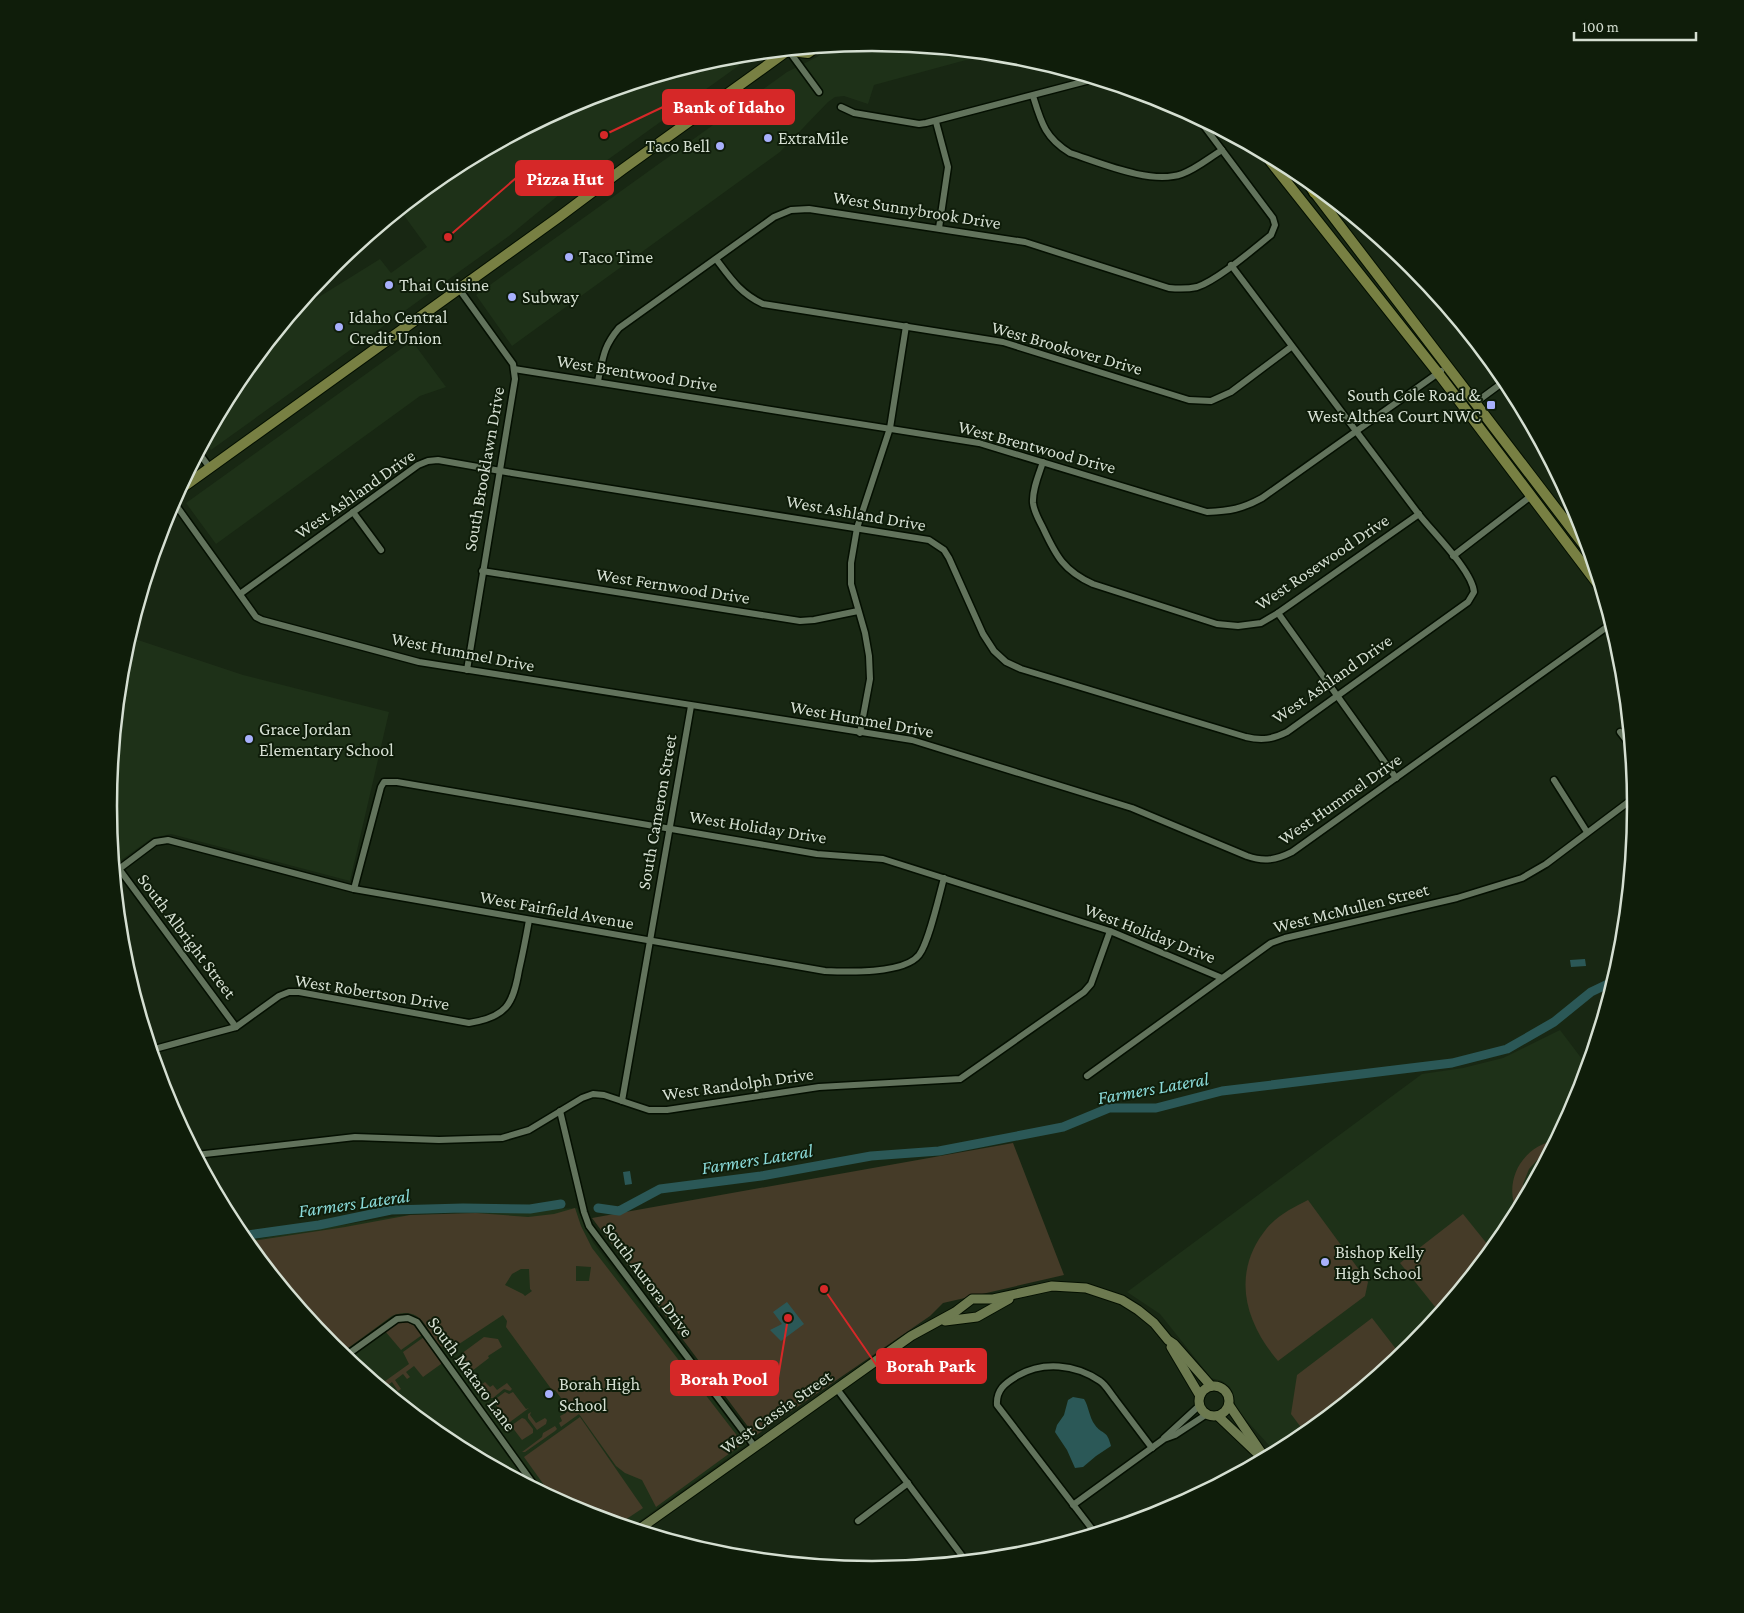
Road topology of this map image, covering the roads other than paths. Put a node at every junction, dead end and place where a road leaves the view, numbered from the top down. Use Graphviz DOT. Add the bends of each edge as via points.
graph roads {
  1 [pos="793,56"];
  2 [pos="780,57"];
  3 [pos="1084,82"];
  4 [pos="819,92"];
  5 [pos="1033,96"];
  6 [pos="841,108"];
  7 [pos="936,122"];
  8 [pos="1206,129"];
  9 [pos="1222,150"];
  10 [pos="1276,169"];
  11 [pos="1322,200"];
  12 [pos="939,228"];
  13 [pos="716,259"];
  14 [pos="1232,265"];
  15 [pos="459,290"];
  16 [pos="906,326"];
  17 [pos="1291,347"];
  18 [pos="1448,366"];
  19 [pos="514,369"];
  20 [pos="1438,373"];
  21 [pos="598,382"];
  22 [pos="1499,385"];
  23 [pos="1476,403"];
  24 [pos="890,428"];
  25 [pos="1356,430"];
  26 [pos="1501,456"];
  27 [pos="203,458"];
  28 [pos="1043,462"];
  29 [pos="210,468"];
  30 [pos="1526,470"];
  31 [pos="501,471"];
  32 [pos="190,482"];
  33 [pos="1531,496"];
  34 [pos="178,508"];
  35 [pos="353,512"];
  36 [pos="1418,514"];
  37 [pos="857,528"];
  38 [pos="1574,529"];
  39 [pos="1580,544"];
  40 [pos="381,550"];
  41 [pos="1572,550"];
  42 [pos="1453,556"];
  43 [pos="482,571"];
  44 [pos="1590,574"];
  45 [pos="240,594"];
  46 [pos="858,611"];
  47 [pos="1278,613"];
  48 [pos="1606,628"];
  49 [pos="467,670"];
  50 [pos="1337,696"];
  51 [pos="691,706"];
  52 [pos="1620,732"];
  53 [pos="860,733"];
  54 [pos="1624,737"];
  55 [pos="1396,778"];
  56 [pos="1554,780"];
  57 [pos="1627,803"];
  58 [pos="670,828"];
  59 [pos="1587,832"];
  60 [pos="119,868"];
  61 [pos="120,871"];
  62 [pos="944,878"];
  63 [pos="354,889"];
  64 [pos="529,920"];
  65 [pos="1110,931"];
  66 [pos="650,941"];
  67 [pos="1222,978"];
  68 [pos="236,1027"];
  69 [pos="157,1048"];
  70 [pos="1087,1076"];
  71 [pos="622,1101"];
  72 [pos="560,1112"];
  73 [pos="202,1154"];
  74 [pos="1026,1292"];
  75 [pos="935,1323"];
  76 [pos="1168,1340"];
  77 [pos="350,1352"];
  78 [pos="1211,1386"];
  79 [pos="837,1389"];
  80 [pos="1200,1400"];
  81 [pos="1229,1405"];
  82 [pos="1207,1414"];
  83 [pos="1218,1416"];
  84 [pos="1164,1439"];
  85 [pos="755,1447"];
  86 [pos="1152,1448"];
  87 [pos="1261,1454"];
  88 [pos="1260,1455"];
  89 [pos="530,1480"];
  90 [pos="908,1483"];
  91 [pos="1073,1505"];
  92 [pos="858,1520"];
  93 [pos="643,1526"];
  94 [pos="1091,1529"];
  95 [pos="962,1556"];
  1 -- 4 [label="street"];
  2 -- 15 [label="main road"];
  3 -- 5 [label="street"];
  5 -- 7 [label="street"];
  5 -- 9 [label="street" via="1042,124 1060,147 1144,176 1162,178 1182,174"];
  6 -- 7 [label="street" via="919,124"];
  7 -- 12 [label="street" via="948,168"];
  8 -- 9 [label="street"];
  9 -- 14 [label="street, West Sunnybrook Drive" via="1275,225 1271,236"];
  10 -- 20 [label="main road"];
  11 -- 18 [label="main road"];
  12 -- 13 [label="street, West Sunnybrook Drive" via="809,209 791,210 774,217"];
  12 -- 14 [label="street, West Sunnybrook Drive" via="1025,242 1169,288 1196,287"];
  13 -- 16 [label="street, West Brookover Drive" via="740,290 764,304"];
  13 -- 21 [label="street, West Sunnybrook Drive" via="619,328 605,348"];
  14 -- 17 [label="street"];
  15 -- 19 [label="street, South Brooklawn Drive"];
  15 -- 29 [label="main road"];
  16 -- 17 [label="street, West Brookover Drive" via="1002,342 1200,401 1210,401 1231,392"];
  16 -- 24 [label="street"];
  17 -- 25 [label="street"];
  18 -- 20 [label="street, West Brentwood Drive"];
  18 -- 23 [label="main road"];
  19 -- 21 [label="street, West Brentwood Drive"];
  19 -- 31 [label="street, South Brooklawn Drive"];
  20 -- 25 [label="street, West Brentwood Drive"];
  20 -- 26 [label="main road"];
  21 -- 24 [label="street, West Brentwood Drive"];
  22 -- 23 [label="street"];
  23 -- 30 [label="main road"];
  24 -- 28 [label="street, West Brentwood Drive" via="979,443"];
  24 -- 37 [label="street"];
  25 -- 28 [label="street, West Brentwood Drive" via="1262,498 1232,511 1195,509"];
  25 -- 36 [label="street"];
  26 -- 30 [label="main road" via="1507,456 1519,468"];
  26 -- 33 [label="main road"];
  27 -- 29 [label="street"];
  28 -- 47 [label="street, West Rosewood Drive" via="1034,493 1035,511 1061,563 1081,579 1216,624 1261,623"];
  29 -- 32 [label="main road"];
  30 -- 38 [label="main road"];
  31 -- 35 [label="street, West Ashland Drive" via="428,461"];
  31 -- 37 [label="street, West Ashland Drive"];
  31 -- 43 [label="street, South Brooklawn Drive"];
  33 -- 41 [label="main road"];
  33 -- 42 [label="street"];
  34 -- 45 [label="street, West Hummel Drive"];
  35 -- 40 [label="street"];
  35 -- 45 [label="street, West Ashland Drive"];
  36 -- 42 [label="street"];
  36 -- 47 [label="street, West Rosewood Drive"];
  37 -- 46 [label="street" via="850,573"];
  37 -- 50 [label="street, West Ashland Drive" via="938,544 949,558 994,651 1021,670 1266,740 1287,732"];
  39 -- 41 [label="street"];
  41 -- 44 [label="main road"];
  42 -- 50 [label="street, West Ashland Drive" via="1471,581 1474,592 1468,602"];
  43 -- 46 [label="street, West Fernwood Drive" via="800,621"];
  43 -- 49 [label="street, South Brooklawn Drive"];
  45 -- 49 [label="street, West Hummel Drive" via="256,617 262,620 419,662"];
  46 -- 53 [label="street" via="865,633 870,679"];
  47 -- 50 [label="street"];
  48 -- 55 [label="street, West Hummel Drive"];
  49 -- 51 [label="street, West Hummel Drive"];
  50 -- 55 [label="street"];
  51 -- 53 [label="street, West Hummel Drive"];
  51 -- 58 [label="street, South Cameron Street"];
  52 -- 54 [label="street"];
  53 -- 55 [label="street, West Hummel Drive" via="912,740 1123,805 1247,856 1268,861 1292,852"];
  56 -- 59 [label="street"];
  57 -- 59 [label="street, West McMullen Street"];
  58 -- 62 [label="street, West Holiday Drive" via="817,854 883,859"];
  58 -- 63 [label="street, West Holiday Drive" via="389,781 384,782 378,794"];
  58 -- 66 [label="street, South Cameron Street"];
  59 -- 67 [label="street, West McMullen Street" via="1522,878 1457,898 1285,938 1271,943"];
  60 -- 63 [label="street, West Fairfield Avenue" via="155,842 168,840"];
  61 -- 68 [label="street, South Albright Street"];
  62 -- 65 [label="street, West Holiday Drive"];
  62 -- 66 [label="street, West Fairfield Avenue" via="923,948 912,962 892,969 825,971"];
  63 -- 64 [label="street, West Fairfield Avenue"];
  64 -- 66 [label="street, West Fairfield Avenue"];
  64 -- 68 [label="street, West Robertson Drive" via="515,993 499,1014 485,1020 469,1023 289,992"];
  65 -- 67 [label="street, West Holiday Drive"];
  65 -- 71 [label="street, West Randolph Drive" via="1084,992 960,1079 819,1087 667,1110 649,1110"];
  66 -- 71 [label="street, South Cameron Street"];
  67 -- 70 [label="street, West McMullen Street"];
  68 -- 69 [label="street, West Robertson Drive"];
  71 -- 72 [label="street, West Randolph Drive" via="594,1094"];
  72 -- 73 [label="street, West Randolph Drive" via="529,1130 502,1138 355,1137"];
  72 -- 85 [label="street, South Aurora Drive" via="589,1226"];
  74 -- 75 [label="street" via="977,1317"];
  74 -- 75 [label="street, West Cassia Street" via="993,1299 972,1299"];
  74 -- 76 [label="street" via="1068,1286 1105,1294 1138,1310"];
  75 -- 79 [label="street, West Cassia Street" via="911,1336"];
  76 -- 78 [label="street"];
  76 -- 80 [label="street"];
  77 -- 89 [label="street, South Mataro Lane" via="397,1319 408,1318 417,1322"];
  78 -- 80 [label="street" via="1206,1388"];
  78 -- 81 [label="street" via="1226,1390"];
  79 -- 85 [label="street, West Cassia Street"];
  79 -- 90 [label="street"];
  80 -- 82 [label="street"];
  80 -- 84 [label="street"];
  81 -- 83 [label="street"];
  81 -- 87 [label="street"];
  82 -- 83 [label="street"];
  82 -- 84 [label="street"];
  83 -- 88 [label="street"];
  84 -- 86 [label="street"];
  85 -- 93 [label="street, West Cassia Street"];
  86 -- 91 [label="street"];
  86 -- 91 [label="street" via="1102,1382 1087,1374 1065,1366 1041,1367 1009,1381 1000,1389 997,1406"];
  90 -- 92 [label="street"];
  90 -- 95 [label="street"];
  91 -- 94 [label="street"];
}
